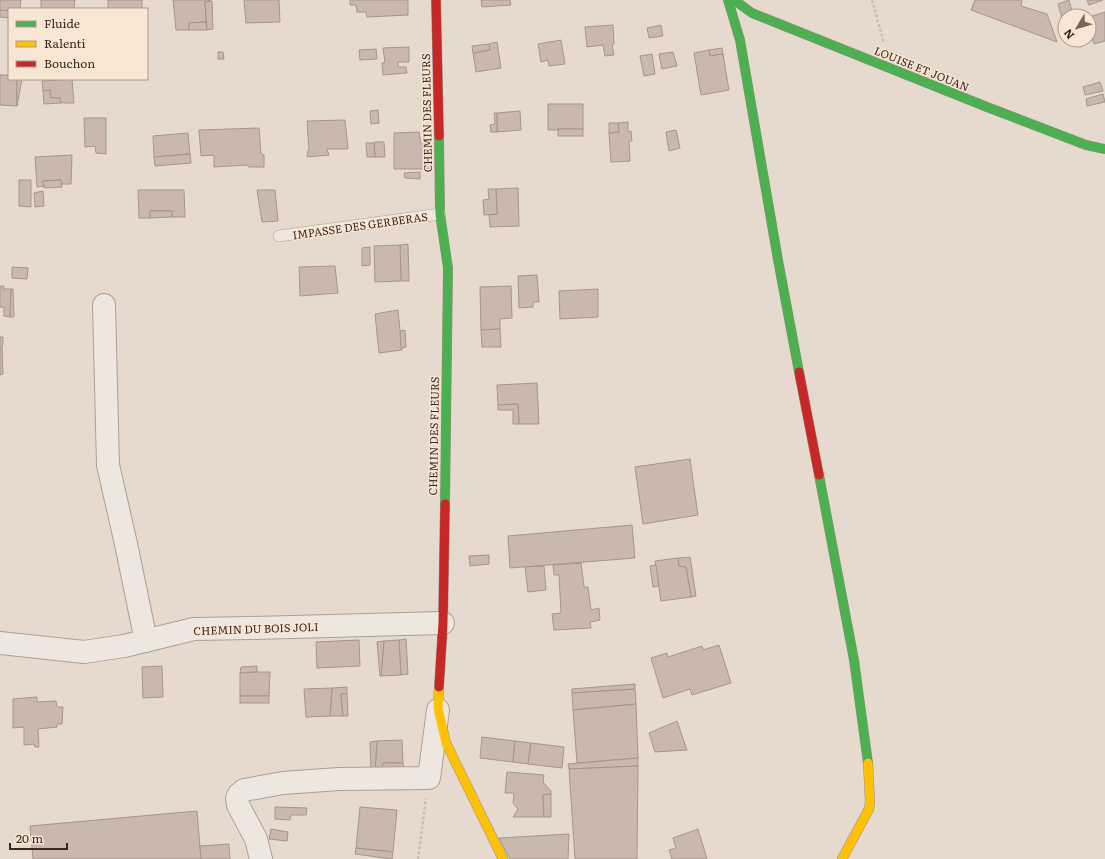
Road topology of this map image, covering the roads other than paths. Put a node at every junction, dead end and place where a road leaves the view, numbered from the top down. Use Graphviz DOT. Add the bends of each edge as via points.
graph roads {
  1 [pos="436,0"];
  2 [pos="728,0"];
  3 [pos="734,0"];
  4 [pos="1105,149"];
  5 [pos="440,214"];
  6 [pos="279,236"];
  7 [pos="104,306"];
  8 [pos="443,623"];
  9 [pos="146,641"];
  10 [pos="0,643"];
  11 [pos="438,708"];
  12 [pos="261,859"];
  13 [pos="503,859"];
  14 [pos="842,859"];
  1 -- 5 [label="street, CHEMIN DES FLEURS"];
  2 -- 14 [label="street" via="740,40 778,260 854,660 868,763 870,802"];
  3 -- 4 [label="street, LOUISE ET JOUAN" via="752,13 891,69 1086,145"];
  5 -- 6 [label="lane, IMPASSE DES GERBERAS"];
  5 -- 8 [label="street, CHEMIN DES FLEURS" via="448,268"];
  7 -- 9 [label="street" via="108,465"];
  8 -- 9 [label="street, CHEMIN DU BOIS JOLI" via="194,629"];
  8 -- 11 [label="street, CHEMIN DES FLEURS"];
  9 -- 10 [label="street, CHEMIN DU BOIS JOLI" via="84,652"];
  11 -- 12 [label="street" via="429,778 339,779 283,783 244,790 239,794 238,805 256,838"];
  11 -- 13 [label="street, CHEMIN DES FLEURS" via="446,742"];
}
